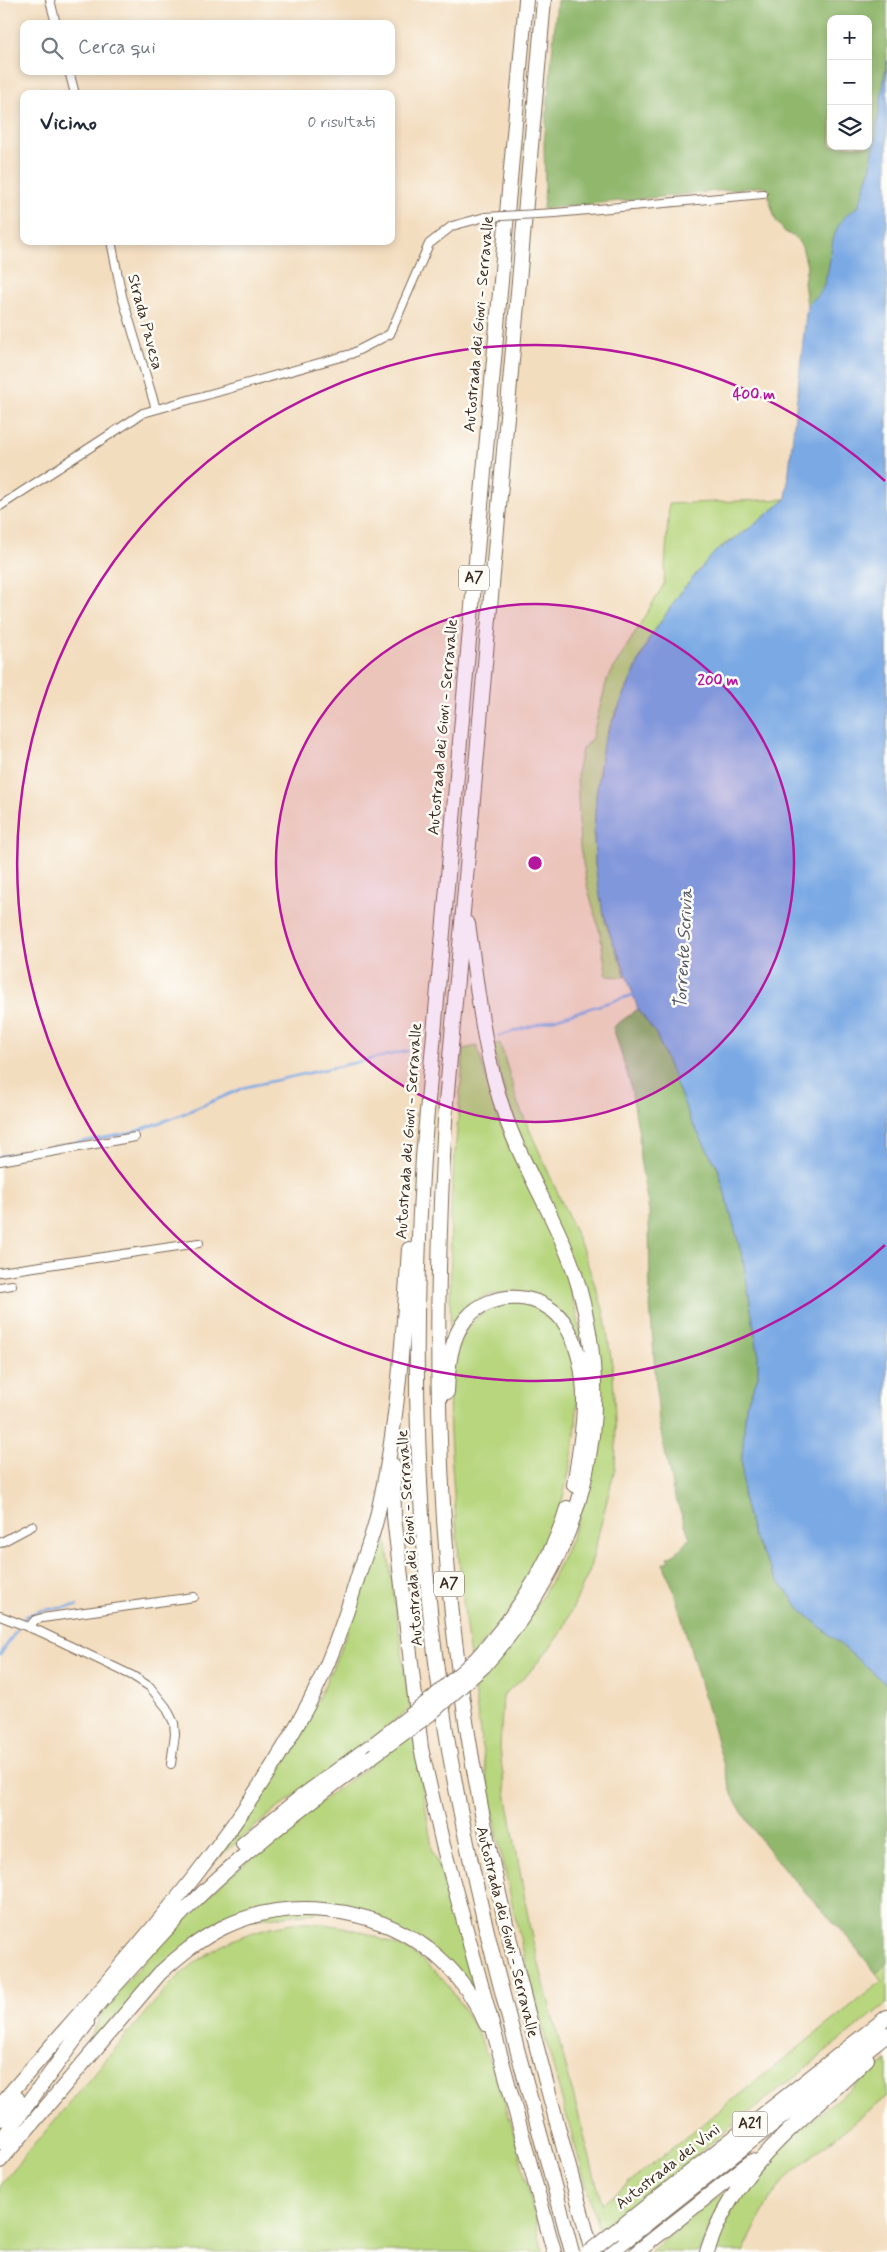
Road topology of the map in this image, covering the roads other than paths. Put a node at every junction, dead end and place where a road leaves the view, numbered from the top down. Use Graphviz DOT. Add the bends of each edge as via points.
graph roads {
  1 [pos="50,0"];
  2 [pos="526,0"];
  3 [pos="544,0"];
  4 [pos="55,20"];
  5 [pos="70,75"];
  6 [pos="74,90"];
  7 [pos="763,194"];
  8 [pos="112,245"];
  9 [pos="156,409"];
  10 [pos="0,506"];
  11 [pos="465,901"];
  12 [pos="135,1137"];
  13 [pos="423,1157"];
  14 [pos="0,1161"];
  15 [pos="199,1243"];
  16 [pos="0,1272"];
  17 [pos="12,1286"];
  18 [pos="0,1287"];
  19 [pos="393,1432"];
  20 [pos="442,1485"];
  21 [pos="32,1526"];
  22 [pos="0,1543"];
  23 [pos="194,1597"];
  24 [pos="0,1616"];
  25 [pos="29,1627"];
  26 [pos="480,1662"];
  27 [pos="370,1752"];
  28 [pos="171,1764"];
  29 [pos="155,1925"];
  30 [pos="108,1994"];
  31 [pos="887,2016"];
  32 [pos="887,2034"];
  33 [pos="887,2040"];
  34 [pos="503,2070"];
  35 [pos="0,2105"];
  36 [pos="0,2119"];
  37 [pos="0,2142"];
  38 [pos="773,2144"];
  39 [pos="0,2161"];
  40 [pos="614,2249"];
  41 [pos="554,2252"];
  42 [pos="572,2252"];
  43 [pos="590,2252"];
  44 [pos="637,2252"];
  45 [pos="707,2252"];
  1 -- 4 [label="street"];
  2 -- 13 [label="highway, Autostrada dei Giovi - Serravalle / A7"];
  3 -- 11 [label="highway, Autostrada dei Giovi - Serravalle / A7"];
  5 -- 6 [label="street"];
  7 -- 9 [label="street, bridge" via="485,217 452,226 429,244 390,334 351,354"];
  8 -- 9 [label="street, Strada Pavesa" via="122,296"];
  9 -- 10 [label="street" via="142,413"];
  11 -- 20 [label="highway, Autostrada dei Giovi - Serravalle / A7" via="440,1191 437,1341"];
  11 -- 26 [label="highway" via="485,1046 494,1081 518,1152 563,1244 584,1306 591,1352 594,1413 582,1491 562,1549 528,1612"];
  12 -- 14 [label="street"];
  13 -- 19 [label="highway" via="410,1228"];
  13 -- 42 [label="highway, Autostrada dei Giovi - Serravalle / A7" via="417,1299 420,1467 430,1603 445,1729 463,1827 494,1961"];
  15 -- 16 [label="street"];
  17 -- 18 [label="street"];
  19 -- 29 [label="highway" via="378,1513 345,1617 311,1700 252,1798"];
  19 -- 34 [label="highway" via="394,1517 421,1748 442,1845"];
  20 -- 26 [label="highway" via="448,1369 458,1332 465,1320 487,1302 501,1298 526,1298 548,1307 566,1326 581,1366 584,1424 574,1485 565,1516 536,1580"];
  20 -- 43 [label="highway, Autostrada dei Giovi - Serravalle / A7" via="451,1602 466,1726 484,1824 512,1954"];
  21 -- 22 [label="street"];
  23 -- 25 [label="street" via="42,1618"];
  24 -- 25 [label="street"];
  25 -- 28 [label="street" via="133,1676 153,1690 174,1723"];
  26 -- 27 [label="highway, bridge"];
  27 -- 29 [label="highway" via="264,1826"];
  27 -- 30 [label="highway" via="214,1882"];
  29 -- 35 [label="highway"];
  30 -- 36 [label="highway"];
  30 -- 37 [label="highway"];
  31 -- 43 [label="highway, Autostrada dei Vini / A21, bridge"];
  32 -- 40 [label="highway, Autostrada dei Vini / A21"];
  33 -- 38 [label="highway"];
  34 -- 39 [label="highway" via="480,2009 429,1949 394,1928 349,1913 302,1909 256,1915 222,1928 194,1944 160,1973"];
  34 -- 41 [label="highway"];
  38 -- 44 [label="highway"];
  38 -- 45 [label="highway" via="732,2198"];
}
